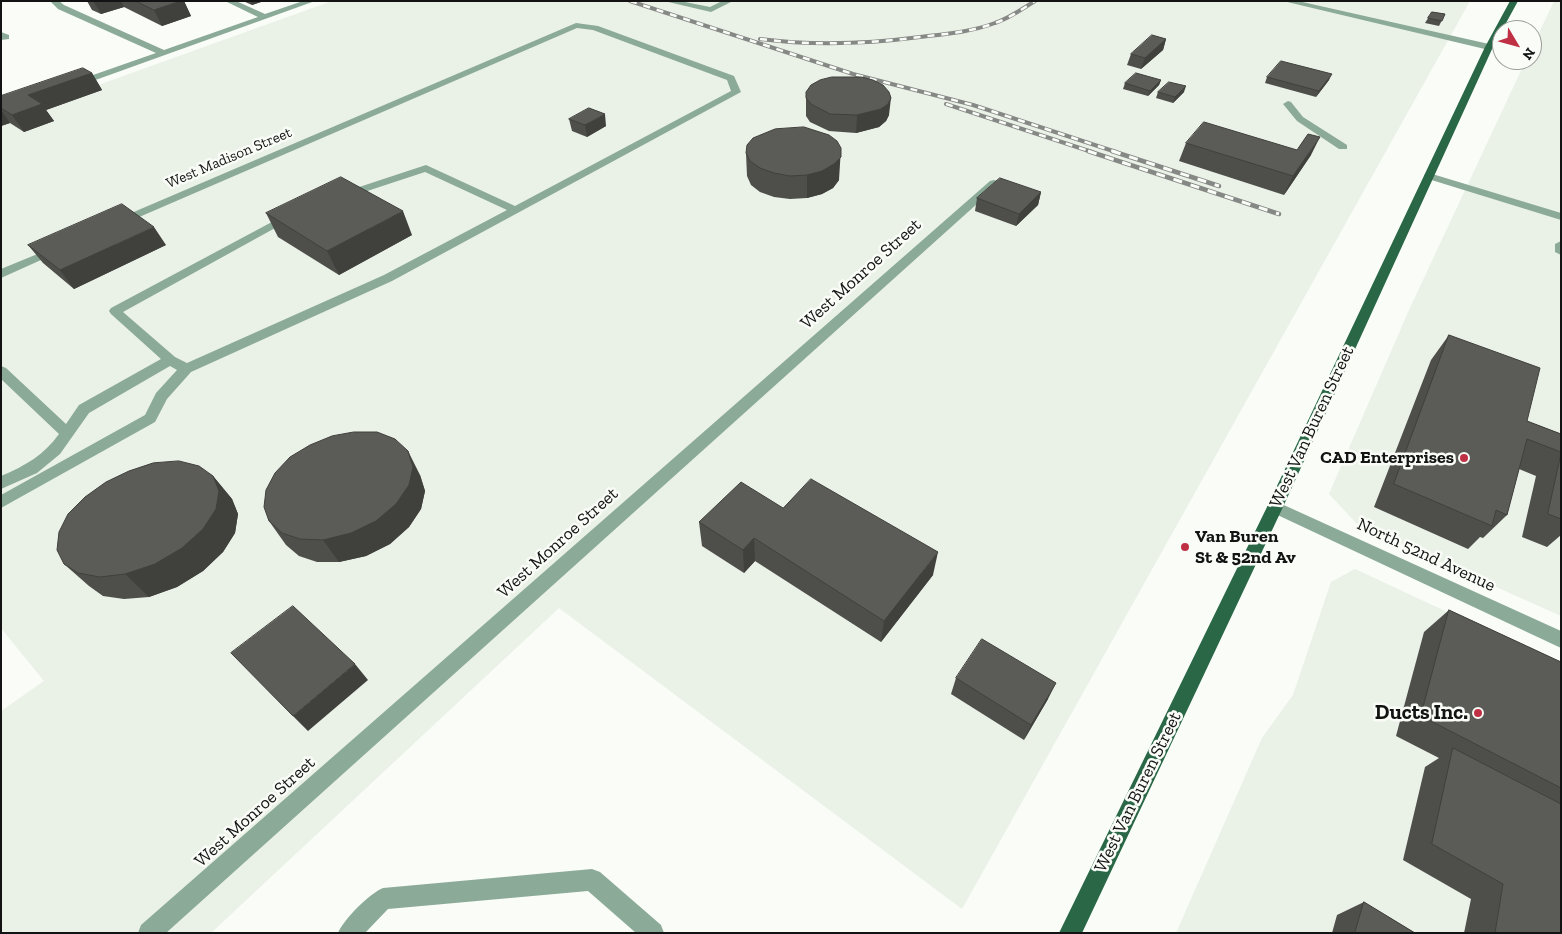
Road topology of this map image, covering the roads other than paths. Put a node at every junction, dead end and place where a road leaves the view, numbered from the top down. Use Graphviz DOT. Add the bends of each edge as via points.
graph roads {
  1 [pos="54,1"];
  2 [pos="229,1"];
  3 [pos="311,1"];
  4 [pos="668,1"];
  5 [pos="729,1"];
  6 [pos="1287,1"];
  7 [pos="1514,1"];
  8 [pos="264,18"];
  9 [pos="1,34"];
  10 [pos="1,38"];
  11 [pos="1488,47"];
  12 [pos="164,53"];
  13 [pos="64,88"];
  14 [pos="1288,104"];
  15 [pos="1343,147"];
  16 [pos="1429,176"];
  17 [pos="994,183"];
  18 [pos="336,198"];
  19 [pos="514,210"];
  20 [pos="300,213"];
  21 [pos="1561,217"];
  22 [pos="111,225"];
  23 [pos="1561,244"];
  24 [pos="66,245"];
  25 [pos="1561,252"];
  26 [pos="1,274"];
  27 [pos="170,360"];
  28 [pos="186,369"];
  29 [pos="1,371"];
  30 [pos="67,434"];
  31 [pos="1,483"];
  32 [pos="1,502"];
  33 [pos="1275,507"];
  34 [pos="1561,640"];
  35 [pos="149,933"];
  36 [pos="349,933"];
  37 [pos="653,933"];
  38 [pos="1070,933"];
  1 -- 12 [label="street"];
  2 -- 8 [label="street"];
  3 -- 8 [label="street"];
  4 -- 5 [label="street" via="711,10"];
  6 -- 11 [label="street"];
  7 -- 11 [label="main road, West Van Buren Street"];
  8 -- 12 [label="street"];
  9 -- 10 [label="street" via="6,37"];
  11 -- 16 [label="main road, West Van Buren Street"];
  12 -- 13 [label="street"];
  14 -- 15 [label="street" via="1300,119"];
  16 -- 21 [label="street"];
  16 -- 33 [label="main road, West Van Buren Street"];
  17 -- 35 [label="street, West Monroe Street"];
  18 -- 19 [label="street" via="426,168"];
  19 -- 22 [label="street, West Madison Street" via="736,92 731,78 595,28 576,25"];
  19 -- 28 [label="street" via="388,278"];
  20 -- 27 [label="street" via="115,311"];
  23 -- 25 [label="street"];
  24 -- 26 [label="street"];
  27 -- 28 [label="street"];
  27 -- 30 [label="street" via="84,409"];
  28 -- 32 [label="street" via="161,396 150,418"];
  29 -- 30 [label="street"];
  30 -- 31 [label="street" via="56,450 32,468"];
  33 -- 34 [label="street, North 52nd Avenue"];
  33 -- 38 [label="main road, West Van Buren Street"];
  36 -- 37 [label="street" via="383,899 592,880"];
}
